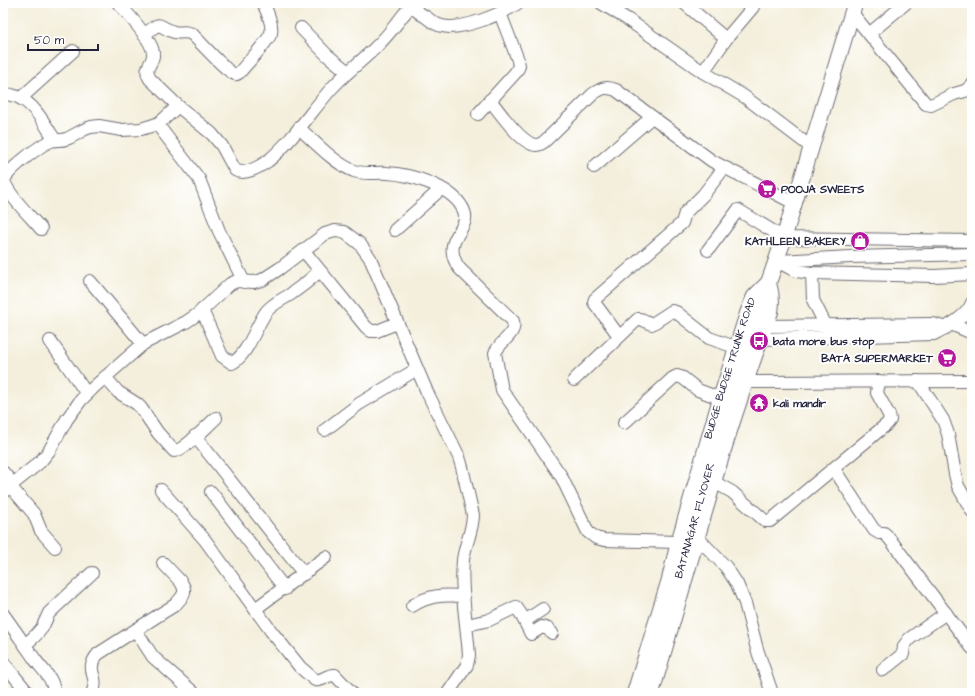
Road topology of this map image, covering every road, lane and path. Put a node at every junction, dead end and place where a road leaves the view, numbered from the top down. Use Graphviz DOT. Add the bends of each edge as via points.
graph roads {
  1 [pos="118,3"];
  2 [pos="263,3"];
  3 [pos="518,3"];
  4 [pos="601,3"];
  5 [pos="684,3"];
  6 [pos="906,3"];
  7 [pos="410,4"];
  8 [pos="752,7"];
  9 [pos="853,8"];
  10 [pos="500,13"];
  11 [pos="302,28"];
  12 [pos="869,34"];
  13 [pos="144,35"];
  14 [pos="726,39"];
  15 [pos="72,51"];
  16 [pos="348,72"];
  17 [pos="702,72"];
  18 [pos="972,85"];
  19 [pos="3,94"];
  20 [pos="21,98"];
  21 [pos="490,100"];
  22 [pos="478,114"];
  23 [pos="168,115"];
  24 [pos="652,117"];
  25 [pos="299,128"];
  26 [pos="55,140"];
  27 [pos="811,147"];
  28 [pos="594,167"];
  29 [pos="724,168"];
  30 [pos="441,189"];
  31 [pos="5,190"];
  32 [pos="794,202"];
  33 [pos="41,229"];
  34 [pos="394,230"];
  35 [pos="784,238"];
  36 [pos="972,241"];
  37 [pos="708,250"];
  38 [pos="304,251"];
  39 [pos="972,254"];
  40 [pos="776,261"];
  41 [pos="320,272"];
  42 [pos="812,272"];
  43 [pos="972,274"];
  44 [pos="769,280"];
  45 [pos="90,281"];
  46 [pos="244,282"];
  47 [pos="972,306"];
  48 [pos="202,310"];
  49 [pos="397,323"];
  50 [pos="766,326"];
  51 [pos="826,326"];
  52 [pos="948,326"];
  53 [pos="972,333"];
  54 [pos="619,336"];
  55 [pos="761,339"];
  56 [pos="50,341"];
  57 [pos="143,344"];
  58 [pos="735,347"];
  59 [pos="417,369"];
  60 [pos="105,377"];
  61 [pos="574,380"];
  62 [pos="879,381"];
  63 [pos="918,381"];
  64 [pos="972,381"];
  65 [pos="746,382"];
  66 [pos="87,394"];
  67 [pos="719,398"];
  68 [pos="216,418"];
  69 [pos="624,423"];
  70 [pos="325,430"];
  71 [pos="195,436"];
  72 [pos="834,469"];
  73 [pos="3,472"];
  74 [pos="714,482"];
  75 [pos="8,487"];
  76 [pos="161,490"];
  77 [pos="211,492"];
  78 [pos="972,511"];
  79 [pos="677,544"];
  80 [pos="696,544"];
  81 [pos="55,547"];
  82 [pos="326,557"];
  83 [pos="162,563"];
  84 [pos="92,573"];
  85 [pos="304,574"];
  86 [pos="285,589"];
  87 [pos="464,596"];
  88 [pos="417,600"];
  89 [pos="543,609"];
  90 [pos="255,610"];
  91 [pos="946,613"];
  92 [pos="3,614"];
  93 [pos="525,621"];
  94 [pos="467,625"];
  95 [pos="136,630"];
  96 [pos="552,633"];
  97 [pos="25,645"];
  98 [pos="972,648"];
  99 [pos="3,662"];
  100 [pos="883,670"];
  101 [pos="28,693"];
  102 [pos="54,693"];
  103 [pos="92,693"];
  104 [pos="194,693"];
  105 [pos="352,693"];
  106 [pos="448,693"];
  107 [pos="633,693"];
  108 [pos="643,693"];
  109 [pos="653,693"];
  110 [pos="772,693"];
  1 -- 13 [label="street"];
  2 -- 13 [label="street" via="271,32 268,39 236,75 186,31 175,32 161,24"];
  3 -- 10 [label="street"];
  4 -- 17 [label="street"];
  5 -- 14 [label="street"];
  6 -- 12 [label="street"];
  7 -- 10 [label="street" via="418,13 442,26 452,27"];
  7 -- 16 [label="street" via="390,32"];
  8 -- 14 [label="street"];
  9 -- 12 [label="street"];
  9 -- 27 [label="main road"];
  10 -- 21 [label="street" via="519,66"];
  11 -- 16 [label="street" via="327,55"];
  12 -- 18 [label="street" via="926,104 931,105 965,91"];
  13 -- 23 [label="street" via="153,52 147,74"];
  14 -- 17 [label="street"];
  15 -- 20 [label="street"];
  16 -- 25 [label="street"];
  17 -- 27 [label="street" via="745,97"];
  19 -- 20 [label="street"];
  20 -- 26 [label="street" via="35,110"];
  21 -- 22 [label="street"];
  21 -- 24 [label="street" via="520,136 535,145 547,140 602,88 616,90"];
  23 -- 25 [label="street" via="212,134 238,172 256,169"];
  23 -- 26 [label="street" via="131,130 91,127 65,140"];
  23 -- 46 [label="street"];
  24 -- 28 [label="street"];
  24 -- 29 [label="street"];
  25 -- 30 [label="street" via="352,170 361,173 404,174"];
  26 -- 31 [label="street" via="45,144 10,171 4,180"];
  27 -- 32 [label="main road"];
  29 -- 32 [label="street"];
  29 -- 54 [label="street" via="684,213 682,223 595,299 594,302"];
  30 -- 34 [label="street"];
  30 -- 79 [label="street" via="455,198 466,215 466,220 452,246 455,261 513,320 513,330 495,353 502,390 558,471 588,532 604,540"];
  31 -- 33 [label="street"];
  32 -- 35 [label="main road"];
  35 -- 36 [label="street"];
  35 -- 37 [label="street" via="738,210"];
  35 -- 40 [label="main road"];
  38 -- 41 [label="street"];
  38 -- 46 [label="street" via="262,280"];
  38 -- 49 [label="street" via="325,234 335,231 344,232 356,240 370,258"];
  39 -- 40 [label="street"];
  40 -- 42 [label="street" via="796,271"];
  40 -- 44 [label="main road, BATANAGAR FLYOVER"];
  41 -- 48 [label="street" via="267,311 242,354 232,363 222,356"];
  41 -- 49 [label="street" via="371,331 378,331"];
  42 -- 43 [label="street" via="934,276"];
  42 -- 51 [label="street" via="813,300"];
  44 -- 50 [label="street, BUDGE BUDGE TRUNK ROAD" via="774,303"];
  44 -- 58 [label="street, BUDGE BUDGE TRUNK ROAD" via="753,296"];
  44 -- 108 [label="main road, BATANAGAR FLYOVER" via="711,461"];
  45 -- 57 [label="street"];
  46 -- 48 [label="street" via="230,284"];
  47 -- 52 [label="street"];
  48 -- 57 [label="street" via="186,322"];
  49 -- 59 [label="street"];
  50 -- 51 [label="street"];
  50 -- 55 [label="street, BUDGE BUDGE TRUNK ROAD"];
  51 -- 52 [label="street"];
  52 -- 53 [label="street"];
  52 -- 55 [label="street" via="928,335"];
  54 -- 58 [label="street" via="638,319 642,318 652,324 672,311 709,338"];
  54 -- 61 [label="street"];
  55 -- 65 [label="street, BUDGE BUDGE TRUNK ROAD"];
  56 -- 66 [label="street"];
  57 -- 60 [label="street"];
  58 -- 67 [label="street, BUDGE BUDGE TRUNK ROAD"];
  59 -- 70 [label="street" via="359,404"];
  59 -- 87 [label="street" via="462,467 473,515 463,559"];
  60 -- 66 [label="street"];
  60 -- 71 [label="street" via="118,392 141,408 174,451 178,451"];
  62 -- 63 [label="street"];
  62 -- 65 [label="street"];
  62 -- 72 [label="street" via="877,393 890,420"];
  63 -- 64 [label="street"];
  63 -- 78 [label="street" via="943,420 958,486"];
  65 -- 74 [label="street, BUDGE BUDGE TRUNK ROAD"];
  66 -- 75 [label="street" via="67,419 40,462"];
  67 -- 69 [label="street" via="698,390 683,378 676,376"];
  67 -- 79 [label="street, BUDGE BUDGE TRUNK ROAD"];
  68 -- 71 [label="street"];
  71 -- 85 [label="street"];
  72 -- 74 [label="street" via="770,521 763,519 736,495"];
  72 -- 91 [label="street" via="874,530 884,533 889,538"];
  73 -- 75 [label="street"];
  74 -- 80 [label="street, BUDGE BUDGE TRUNK ROAD"];
  75 -- 81 [label="street" via="34,514 41,531"];
  76 -- 90 [label="street" via="205,540"];
  77 -- 86 [label="street"];
  79 -- 107 [label="street, BUDGE BUDGE TRUNK ROAD"];
  80 -- 109 [label="street, BUDGE BUDGE TRUNK ROAD"];
  80 -- 110 [label="street" via="726,567 738,584"];
  82 -- 85 [label="street"];
  83 -- 95 [label="street" via="181,582 184,593 175,604"];
  84 -- 97 [label="street" via="49,613 42,628"];
  85 -- 86 [label="street"];
  86 -- 90 [label="street"];
  87 -- 88 [label="street" via="437,595"];
  87 -- 94 [label="street"];
  89 -- 93 [label="street"];
  90 -- 105 [label="street" via="312,679 318,681 334,675"];
  91 -- 98 [label="street"];
  91 -- 100 [label="street" via="909,639 904,646 903,654"];
  92 -- 97 [label="street"];
  93 -- 94 [label="street" via="516,608 489,620"];
  93 -- 96 [label="street" via="531,634 542,627"];
  94 -- 106 [label="street" via="469,660"];
  95 -- 103 [label="street" via="98,654 93,660 91,666 95,683"];
  95 -- 104 [label="street" via="153,657"];
  97 -- 102 [label="street" via="48,675"];
  99 -- 101 [label="street"];
}
